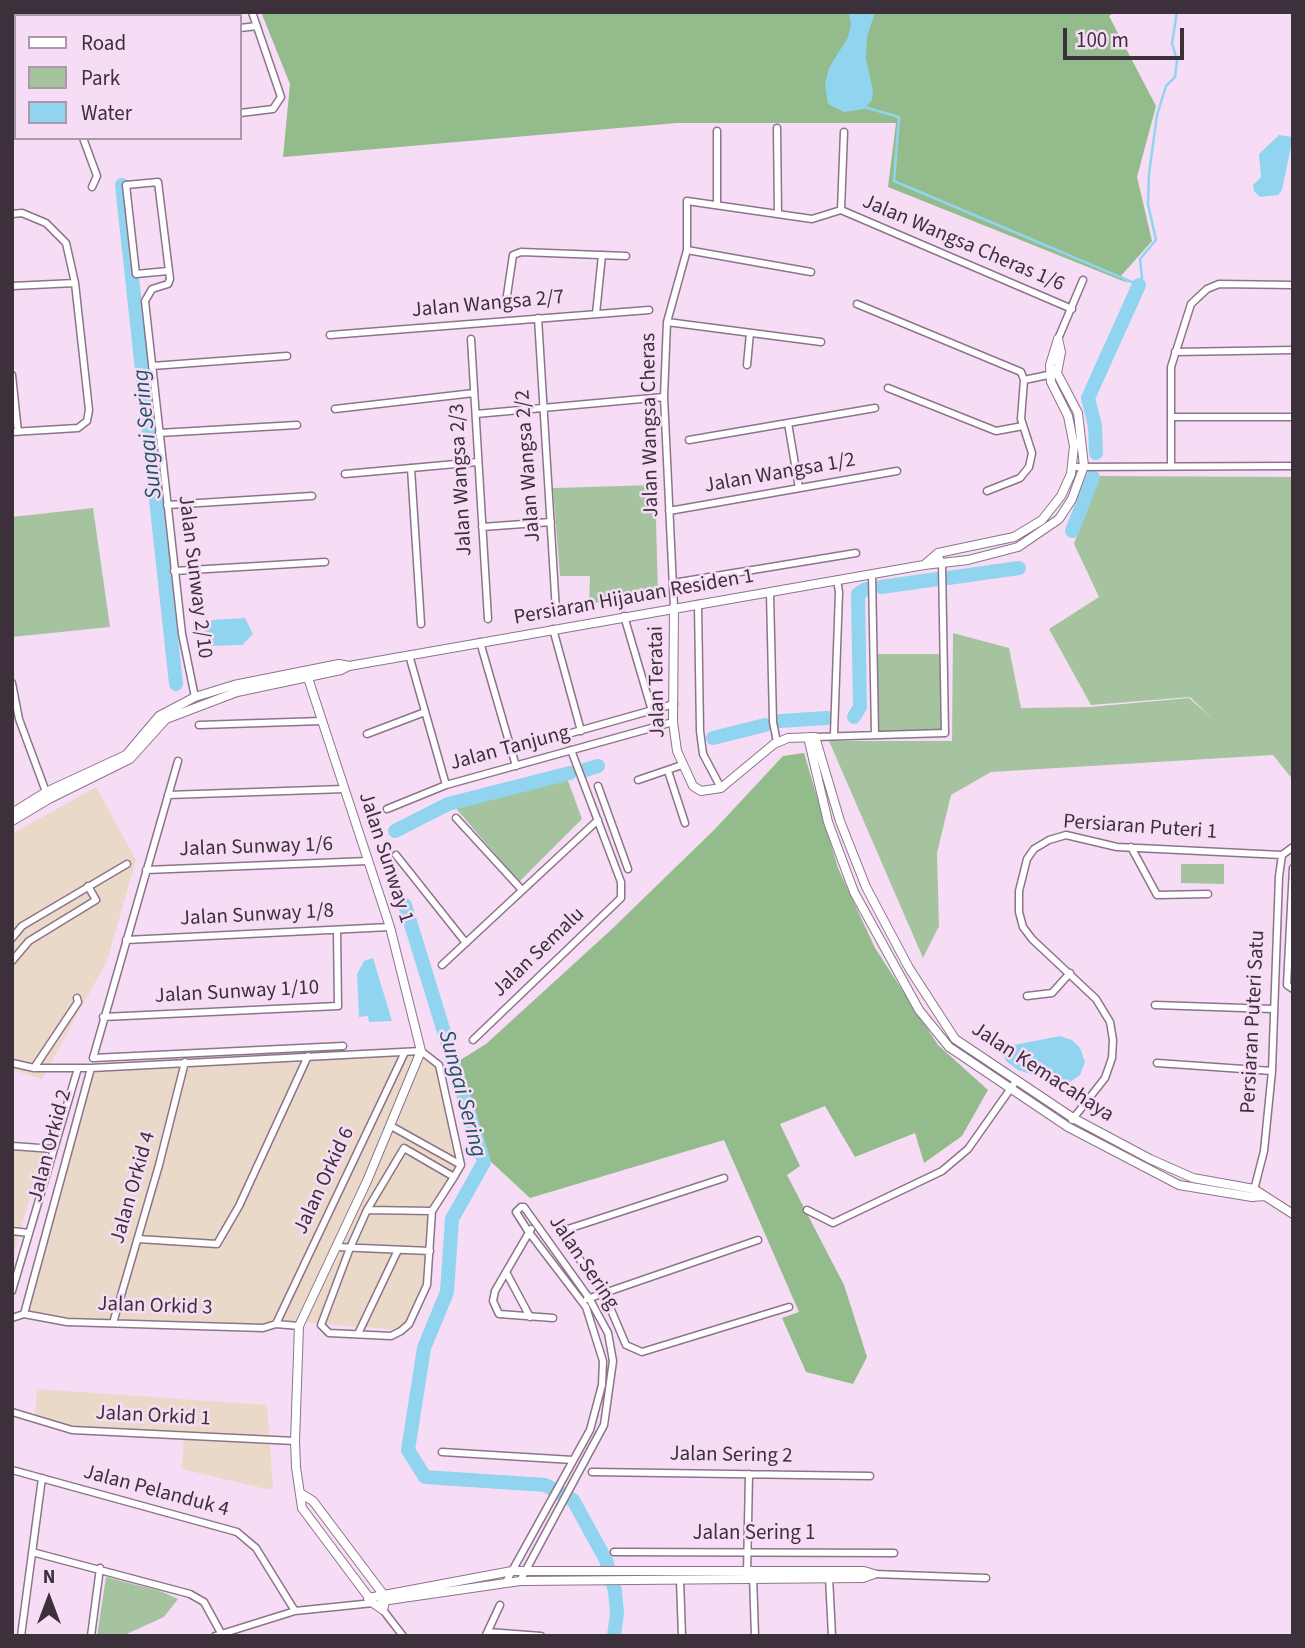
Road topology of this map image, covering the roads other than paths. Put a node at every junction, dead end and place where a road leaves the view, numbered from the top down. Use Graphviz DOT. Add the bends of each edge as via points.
graph roads {
  1 [pos="252,12"];
  2 [pos="257,26"];
  3 [pos="242,28"];
  4 [pos="242,113"];
  5 [pos="777,128"];
  6 [pos="718,131"];
  7 [pos="844,132"];
  8 [pos="84,140"];
  9 [pos="92,187"];
  10 [pos="717,203"];
  11 [pos="841,210"];
  12 [pos="778,213"];
  13 [pos="12,214"];
  14 [pos="687,250"];
  15 [pos="602,256"];
  16 [pos="626,256"];
  17 [pos="169,271"];
  18 [pos="811,272"];
  19 [pos="1083,280"];
  20 [pos="75,283"];
  21 [pos="1293,285"];
  22 [pos="12,286"];
  23 [pos="506,302"];
  24 [pos="857,304"];
  25 [pos="1072,309"];
  26 [pos="649,310"];
  27 [pos="596,314"];
  28 [pos="538,318"];
  29 [pos="667,322"];
  30 [pos="750,333"];
  31 [pos="330,335"];
  32 [pos="471,339"];
  33 [pos="1058,339"];
  34 [pos="821,342"];
  35 [pos="1293,351"];
  36 [pos="1175,352"];
  37 [pos="287,356"];
  38 [pos="747,365"];
  39 [pos="152,366"];
  40 [pos="1054,374"];
  41 [pos="12,375"];
  42 [pos="1024,380"];
  43 [pos="888,388"];
  44 [pos="474,393"];
  45 [pos="664,397"];
  46 [pos="543,408"];
  47 [pos="875,408"];
  48 [pos="335,409"];
  49 [pos="475,414"];
  50 [pos="1171,417"];
  51 [pos="1293,417"];
  52 [pos="788,423"];
  53 [pos="297,425"];
  54 [pos="1023,426"];
  55 [pos="15,432"];
  56 [pos="159,433"];
  57 [pos="689,440"];
  58 [pos="478,462"];
  59 [pos="1084,466"];
  60 [pos="1171,466"];
  61 [pos="1293,466"];
  62 [pos="1072,467"];
  63 [pos="411,468"];
  64 [pos="897,471"];
  65 [pos="345,474"];
  66 [pos="799,488"];
  67 [pos="987,491"];
  68 [pos="312,496"];
  69 [pos="167,505"];
  70 [pos="669,511"];
  71 [pos="551,522"];
  72 [pos="482,527"];
  73 [pos="1014,537"];
  74 [pos="1018,547"];
  75 [pos="856,553"];
  76 [pos="939,553"];
  77 [pos="325,562"];
  78 [pos="942,564"];
  79 [pos="924,565"];
  80 [pos="174,571"];
  81 [pos="872,574"];
  82 [pos="837,580"];
  83 [pos="673,583"];
  84 [pos="770,593"];
  85 [pos="698,604"];
  86 [pos="674,608"];
  87 [pos="556,611"];
  88 [pos="624,616"];
  89 [pos="488,619"];
  90 [pos="421,624"];
  91 [pos="553,629"];
  92 [pos="480,642"];
  93 [pos="409,655"];
  94 [pos="317,672"];
  95 [pos="297,676"];
  96 [pos="308,678"];
  97 [pos="12,683"];
  98 [pos="311,689"];
  99 [pos="222,696"];
  100 [pos="195,697"];
  101 [pos="674,704"];
  102 [pos="652,711"];
  103 [pos="425,712"];
  104 [pos="166,719"];
  105 [pos="322,721"];
  106 [pos="673,722"];
  107 [pos="199,725"];
  108 [pos="581,731"];
  109 [pos="366,734"];
  110 [pos="834,734"];
  111 [pos="875,734"];
  112 [pos="812,737"];
  113 [pos="777,742"];
  114 [pos="511,750"];
  115 [pos="571,750"];
  116 [pos="178,761"];
  117 [pos="682,765"];
  118 [pos="516,766"];
  119 [pos="668,771"];
  120 [pos="638,780"];
  121 [pos="446,785"];
  122 [pos="598,786"];
  123 [pos="721,788"];
  124 [pos="344,789"];
  125 [pos="46,792"];
  126 [pos="168,795"];
  127 [pos="387,809"];
  128 [pos="12,813"];
  129 [pos="456,818"];
  130 [pos="598,820"];
  131 [pos="12,821"];
  132 [pos="685,823"];
  133 [pos="1293,847"];
  134 [pos="1131,848"];
  135 [pos="396,855"];
  136 [pos="1282,855"];
  137 [pos="368,861"];
  138 [pos="127,864"];
  139 [pos="1293,867"];
  140 [pos="628,869"];
  141 [pos="146,870"];
  142 [pos="88,886"];
  143 [pos="522,890"];
  144 [pos="1208,894"];
  145 [pos="390,927"];
  146 [pos="337,930"];
  147 [pos="12,938"];
  148 [pos="126,940"];
  149 [pos="466,943"];
  150 [pos="12,961"];
  151 [pos="442,965"];
  152 [pos="1070,973"];
  153 [pos="1293,989"];
  154 [pos="1027,996"];
  155 [pos="77,998"];
  156 [pos="1155,1005"];
  157 [pos="1273,1009"];
  158 [pos="103,1017"];
  159 [pos="473,1040"];
  160 [pos="343,1046"];
  161 [pos="421,1051"];
  162 [pos="405,1052"];
  163 [pos="308,1056"];
  164 [pos="185,1062"];
  165 [pos="12,1063"];
  166 [pos="1157,1063"];
  167 [pos="34,1068"];
  168 [pos="78,1068"];
  169 [pos="90,1068"];
  170 [pos="1272,1071"];
  171 [pos="1016,1081"];
  172 [pos="1010,1089"];
  173 [pos="1070,1122"];
  174 [pos="391,1126"];
  175 [pos="12,1146"];
  176 [pos="54,1149"];
  177 [pos="461,1165"];
  178 [pos="453,1177"];
  179 [pos="724,1178"];
  180 [pos="367,1181"];
  181 [pos="380,1189"];
  182 [pos="1253,1193"];
  183 [pos="367,1210"];
  184 [pos="807,1210"];
  185 [pos="432,1211"];
  186 [pos="1293,1214"];
  187 [pos="536,1226"];
  188 [pos="12,1231"];
  189 [pos="528,1231"];
  190 [pos="29,1233"];
  191 [pos="138,1239"];
  192 [pos="758,1240"];
  193 [pos="337,1247"];
  194 [pos="350,1248"];
  195 [pos="398,1250"];
  196 [pos="430,1251"];
  197 [pos="506,1272"];
  198 [pos="12,1291"];
  199 [pos="603,1291"];
  200 [pos="586,1300"];
  201 [pos="789,1307"];
  202 [pos="24,1314"];
  203 [pos="530,1317"];
  204 [pos="12,1318"];
  205 [pos="553,1318"];
  206 [pos="114,1323"];
  207 [pos="276,1324"];
  208 [pos="299,1326"];
  209 [pos="358,1334"];
  210 [pos="12,1412"];
  211 [pos="295,1441"];
  212 [pos="442,1451"];
  213 [pos="571,1461"];
  214 [pos="580,1466"];
  215 [pos="12,1470"];
  216 [pos="592,1472"];
  217 [pos="749,1475"];
  218 [pos="870,1476"];
  219 [pos="42,1478"];
  220 [pos="300,1493"];
  221 [pos="748,1550"];
  222 [pos="32,1552"];
  223 [pos="614,1552"];
  224 [pos="894,1553"];
  225 [pos="100,1568"];
  226 [pos="512,1571"];
  227 [pos="525,1571"];
  228 [pos="874,1574"];
  229 [pos="750,1575"];
  230 [pos="829,1575"];
  231 [pos="986,1578"];
  232 [pos="680,1580"];
  233 [pos="520,1581"];
  234 [pos="506,1582"];
  235 [pos="384,1597"];
  236 [pos="371,1601"];
  237 [pos="500,1605"];
  238 [pos="383,1610"];
  239 [pos="295,1611"];
  240 [pos="218,1634"];
  241 [pos="487,1634"];
  242 [pos="21,1636"];
  243 [pos="91,1636"];
  244 [pos="403,1636"];
  245 [pos="541,1636"];
  246 [pos="682,1636"];
  247 [pos="755,1636"];
  248 [pos="832,1636"];
  1 -- 2 [label="street"];
  2 -- 3 [label="street"];
  2 -- 4 [label="street" via="281,97 272,109"];
  5 -- 12 [label="street"];
  6 -- 10 [label="street"];
  7 -- 11 [label="street"];
  8 -- 9 [label="street" via="97,176"];
  10 -- 12 [label="street"];
  10 -- 14 [label="street, Jalan Wangsa Cheras" via="687,201"];
  11 -- 12 [label="street" via="812,219"];
  11 -- 25 [label="street, Jalan Wangsa Cheras 1/6"];
  13 -- 20 [label="street" via="22,213 46,223 66,243"];
  14 -- 18 [label="street"];
  14 -- 29 [label="street, Jalan Wangsa Cheras"];
  15 -- 16 [label="street"];
  15 -- 23 [label="street" via="513,255"];
  15 -- 27 [label="street"];
  17 -- 17 [label="street" via="158,182 126,185 136,274"];
  17 -- 39 [label="street, Jalan Sunway 2/10" via="168,284 152,289 145,301"];
  19 -- 25 [label="street"];
  20 -- 22 [label="street"];
  20 -- 55 [label="street" via="87,421 78,428"];
  21 -- 36 [label="street" via="1219,284 1207,289 1191,304"];
  24 -- 42 [label="street" via="1021,372"];
  25 -- 33 [label="street"];
  26 -- 27 [label="street, Jalan Wangsa 2/7"];
  27 -- 28 [label="street, Jalan Wangsa 2/7"];
  28 -- 31 [label="street, Jalan Wangsa 2/7"];
  28 -- 46 [label="street, Jalan Wangsa 2/2"];
  29 -- 30 [label="street"];
  29 -- 45 [label="street, Jalan Wangsa Cheras"];
  30 -- 34 [label="street"];
  30 -- 38 [label="street"];
  32 -- 44 [label="street, Jalan Wangsa 2/3"];
  33 -- 40 [label="street" via="1052,358"];
  35 -- 36 [label="street"];
  36 -- 50 [label="street"];
  37 -- 39 [label="street"];
  39 -- 56 [label="street, Jalan Sunway 2/10"];
  40 -- 42 [label="street"];
  40 -- 59 [label="street, Persiaran Hijauan Residen 1" via="1079,413"];
  40 -- 62 [label="street, Persiaran Hijauan Residen 1" via="1073,434"];
  41 -- 55 [label="street"];
  42 -- 54 [label="street"];
  43 -- 54 [label="street" via="996,431"];
  44 -- 48 [label="street"];
  44 -- 49 [label="street, Jalan Wangsa 2/3"];
  45 -- 46 [label="street"];
  45 -- 70 [label="street, Jalan Wangsa Cheras"];
  46 -- 49 [label="street"];
  46 -- 71 [label="street, Jalan Wangsa 2/2"];
  47 -- 52 [label="street"];
  49 -- 58 [label="street, Jalan Wangsa 2/3"];
  50 -- 51 [label="street"];
  50 -- 60 [label="street"];
  52 -- 57 [label="street"];
  52 -- 66 [label="street"];
  53 -- 56 [label="street"];
  54 -- 67 [label="street" via="1032,453 1028,467 1020,478"];
  56 -- 69 [label="street, Jalan Sunway 2/10"];
  58 -- 63 [label="street"];
  58 -- 72 [label="street, Jalan Wangsa 2/3"];
  59 -- 60 [label="street"];
  59 -- 62 [label="street"];
  59 -- 74 [label="street, Persiaran Hijauan Residen 1" via="1059,519"];
  60 -- 61 [label="street"];
  62 -- 73 [label="street, Persiaran Hijauan Residen 1" via="1049,512"];
  63 -- 65 [label="street"];
  63 -- 90 [label="street"];
  64 -- 66 [label="street, Jalan Wangsa 1/2"];
  66 -- 70 [label="street, Jalan Wangsa 1/2"];
  68 -- 69 [label="street"];
  69 -- 80 [label="street, Jalan Sunway 2/10"];
  70 -- 83 [label="street, Jalan Wangsa Cheras"];
  71 -- 72 [label="street"];
  71 -- 87 [label="street, Jalan Wangsa 2/2"];
  72 -- 89 [label="street, Jalan Wangsa 2/3"];
  73 -- 74 [label="street"];
  73 -- 76 [label="street, Persiaran Hijauan Residen 1"];
  74 -- 78 [label="street, Persiaran Hijauan Residen 1"];
  75 -- 83 [label="street"];
  76 -- 78 [label="street"];
  76 -- 79 [label="street, Persiaran Hijauan Residen 1"];
  77 -- 80 [label="street"];
  78 -- 79 [label="street, Persiaran Hijauan Residen 1"];
  78 -- 111 [label="street" via="945,733"];
  79 -- 81 [label="street, Persiaran Hijauan Residen 1"];
  80 -- 100 [label="street, Jalan Sunway 2/10"];
  81 -- 82 [label="street, Persiaran Hijauan Residen 1"];
  81 -- 111 [label="street"];
  82 -- 84 [label="street, Persiaran Hijauan Residen 1"];
  82 -- 110 [label="street"];
  83 -- 86 [label="street, Jalan Wangsa Cheras"];
  84 -- 85 [label="street, Persiaran Hijauan Residen 1"];
  84 -- 113 [label="street"];
  85 -- 86 [label="street, Persiaran Hijauan Residen 1"];
  85 -- 123 [label="street" via="700,732 704,754"];
  86 -- 88 [label="street, Persiaran Hijauan Residen 1"];
  86 -- 101 [label="street, Jalan Teratai"];
  88 -- 91 [label="street, Persiaran Hijauan Residen 1"];
  88 -- 102 [label="street"];
  91 -- 92 [label="street, Persiaran Hijauan Residen 1"];
  91 -- 108 [label="street"];
  92 -- 93 [label="street, Persiaran Hijauan Residen 1"];
  92 -- 114 [label="street"];
  93 -- 94 [label="street, Persiaran Hijauan Residen 1"];
  93 -- 103 [label="street, Jalan Tanjung"];
  94 -- 95 [label="street, Persiaran Hijauan Residen 1"];
  94 -- 96 [label="street, Persiaran Hijauan Residen 1"];
  94 -- 98 [label="street"];
  95 -- 96 [label="street, Persiaran Hijauan Residen 1"];
  95 -- 98 [label="street"];
  95 -- 99 [label="street"];
  95 -- 100 [label="street"];
  96 -- 98 [label="street, Jalan Sunway 1"];
  97 -- 125 [label="street" via="19,719"];
  98 -- 105 [label="street, Jalan Sunway 1"];
  99 -- 100 [label="street"];
  99 -- 104 [label="street"];
  100 -- 104 [label="street"];
  100 -- 125 [label="street" via="159,716 126,755"];
  101 -- 102 [label="street"];
  101 -- 106 [label="street, Jalan Teratai"];
  102 -- 108 [label="street"];
  103 -- 109 [label="street"];
  103 -- 121 [label="street, Jalan Tanjung"];
  104 -- 131 [label="street" via="130,760"];
  105 -- 107 [label="street"];
  105 -- 124 [label="street, Jalan Sunway 1"];
  106 -- 115 [label="street, Jalan Tanjung"];
  106 -- 117 [label="street, Jalan Teratai"];
  108 -- 114 [label="street"];
  110 -- 111 [label="street"];
  110 -- 112 [label="street"];
  112 -- 113 [label="street"];
  112 -- 171 [label="street, Jalan Kemacahaya" via="866,887 909,968 955,1039"];
  112 -- 172 [label="street, Jalan Kemacahaya" via="828,822 854,892 919,1010 949,1047"];
  113 -- 123 [label="street"];
  114 -- 118 [label="street"];
  115 -- 118 [label="street, Jalan Tanjung"];
  115 -- 130 [label="street"];
  116 -- 126 [label="street"];
  117 -- 119 [label="street"];
  117 -- 123 [label="street, Jalan Teratai" via="701,791"];
  118 -- 121 [label="street, Jalan Tanjung"];
  119 -- 120 [label="street"];
  119 -- 132 [label="street"];
  121 -- 127 [label="street"];
  122 -- 140 [label="street"];
  124 -- 126 [label="street"];
  124 -- 137 [label="street, Jalan Sunway 1"];
  125 -- 128 [label="street"];
  126 -- 141 [label="street"];
  129 -- 143 [label="street"];
  130 -- 143 [label="street"];
  130 -- 159 [label="street, Jalan Semalu" via="622,888 621,898"];
  133 -- 136 [label="street"];
  134 -- 136 [label="street, Persiaran Puteri 1"];
  134 -- 144 [label="street" via="1157,895"];
  134 -- 152 [label="street, Persiaran Puteri 1" via="1066,835 1034,849 1027,859 1019,891 1023,927"];
  135 -- 149 [label="street"];
  136 -- 139 [label="street"];
  136 -- 157 [label="street, Persiaran Puteri Satu"];
  137 -- 141 [label="street, Jalan Sunway 1/6"];
  137 -- 145 [label="street, Jalan Sunway 1"];
  138 -- 142 [label="street"];
  139 -- 153 [label="street" via="1287,985"];
  141 -- 148 [label="street"];
  142 -- 147 [label="street" via="22,926"];
  142 -- 150 [label="street" via="96,900 29,941"];
  143 -- 149 [label="street"];
  145 -- 146 [label="street, Jalan Sunway 1/8"];
  145 -- 161 [label="street, Jalan Sunway 1"];
  146 -- 148 [label="street, Jalan Sunway 1/8"];
  146 -- 158 [label="street, Jalan Sunway 1/10" via="338,1006"];
  148 -- 158 [label="street"];
  149 -- 151 [label="street"];
  152 -- 154 [label="street" via="1052,993"];
  152 -- 173 [label="street, Persiaran Puteri 1" via="1096,999 1110,1022 1113,1040 1105,1078"];
  155 -- 167 [label="street"];
  156 -- 157 [label="street"];
  157 -- 170 [label="street, Persiaran Puteri Satu"];
  158 -- 160 [label="street" via="93,1058"];
  161 -- 162 [label="street"];
  161 -- 174 [label="street"];
  161 -- 177 [label="street" via="439,1065"];
  162 -- 163 [label="street"];
  162 -- 207 [label="street, Jalan Orkid 6"];
  163 -- 164 [label="street"];
  163 -- 191 [label="street" via="217,1244"];
  164 -- 169 [label="street"];
  164 -- 191 [label="street, Jalan Orkid 4"];
  165 -- 167 [label="street"];
  166 -- 170 [label="street"];
  167 -- 168 [label="street"];
  168 -- 169 [label="street"];
  168 -- 176 [label="street"];
  169 -- 202 [label="street, Jalan Orkid 2"];
  170 -- 182 [label="street, Persiaran Puteri Satu" via="1264,1152"];
  171 -- 172 [label="street"];
  171 -- 173 [label="street, Jalan Kemacahaya"];
  172 -- 173 [label="street, Jalan Kemacahaya"];
  172 -- 184 [label="street" via="968,1150 942,1171 833,1223"];
  173 -- 182 [label="street, Jalan Kemacahaya" via="1193,1178"];
  174 -- 177 [label="street"];
  174 -- 180 [label="street"];
  175 -- 176 [label="street"];
  176 -- 190 [label="street"];
  177 -- 178 [label="street"];
  178 -- 181 [label="street" via="404,1148"];
  178 -- 185 [label="street"];
  179 -- 199 [label="street" via="568,1229 564,1238"];
  180 -- 181 [label="street"];
  180 -- 193 [label="street"];
  181 -- 183 [label="street"];
  182 -- 186 [label="street, Jalan Kemacahaya"];
  183 -- 185 [label="street"];
  183 -- 194 [label="street"];
  185 -- 196 [label="street"];
  187 -- 189 [label="street"];
  187 -- 189 [label="street, Jalan Sering" via="524,1207 517,1209"];
  187 -- 200 [label="street, Jalan Sering"];
  188 -- 190 [label="street"];
  189 -- 197 [label="street"];
  189 -- 200 [label="street, Jalan Sering"];
  190 -- 198 [label="street"];
  191 -- 206 [label="street, Jalan Orkid 4"];
  192 -- 199 [label="street"];
  193 -- 194 [label="street"];
  193 -- 208 [label="street"];
  194 -- 195 [label="street"];
  194 -- 209 [label="street" via="321,1325 329,1333"];
  195 -- 196 [label="street"];
  195 -- 209 [label="street"];
  196 -- 209 [label="street" via="426,1285 410,1324 391,1336"];
  197 -- 203 [label="street"];
  197 -- 203 [label="street" via="493,1301 499,1314"];
  199 -- 200 [label="street"];
  199 -- 201 [label="street" via="626,1345 642,1352"];
  200 -- 213 [label="street, Jalan Sering" via="603,1361 602,1385 590,1430"];
  200 -- 214 [label="street, Jalan Sering" via="608,1333 613,1361 604,1424"];
  202 -- 204 [label="street, Jalan Orkid 3"];
  202 -- 206 [label="street, Jalan Orkid 3" via="67,1322"];
  203 -- 205 [label="street"];
  206 -- 207 [label="street, Jalan Orkid 3" via="263,1328"];
  207 -- 208 [label="street, Jalan Orkid 3"];
  208 -- 211 [label="street"];
  210 -- 211 [label="street, Jalan Orkid 1" via="72,1430"];
  211 -- 220 [label="street"];
  212 -- 213 [label="street"];
  213 -- 214 [label="street"];
  213 -- 226 [label="street, Jalan Sering"];
  214 -- 227 [label="street, Jalan Sering"];
  215 -- 219 [label="street, Jalan Pelanduk 4"];
  216 -- 217 [label="street, Jalan Sering 2"];
  217 -- 218 [label="street, Jalan Sering 2"];
  217 -- 221 [label="street"];
  219 -- 222 [label="street"];
  219 -- 239 [label="street, Jalan Pelanduk 4" via="237,1532 256,1548"];
  220 -- 235 [label="street" via="313,1501"];
  220 -- 236 [label="street" via="302,1508"];
  221 -- 223 [label="street, Jalan Sering 1"];
  221 -- 224 [label="street, Jalan Sering 1"];
  221 -- 229 [label="street"];
  222 -- 225 [label="street"];
  222 -- 242 [label="street"];
  225 -- 240 [label="street" via="205,1602"];
  225 -- 243 [label="street"];
  226 -- 227 [label="street"];
  226 -- 234 [label="street, Jalan Sering"];
  226 -- 235 [label="street"];
  227 -- 229 [label="street"];
  227 -- 233 [label="street"];
  228 -- 230 [label="street"];
  228 -- 231 [label="street"];
  229 -- 230 [label="street"];
  229 -- 232 [label="street"];
  229 -- 247 [label="street"];
  230 -- 248 [label="street"];
  232 -- 233 [label="street"];
  232 -- 246 [label="street"];
  233 -- 234 [label="street"];
  234 -- 235 [label="street"];
  235 -- 236 [label="street"];
  235 -- 238 [label="street"];
  236 -- 238 [label="street"];
  236 -- 239 [label="street"];
  237 -- 241 [label="street"];
  238 -- 244 [label="street"];
  239 -- 240 [label="street"];
  241 -- 245 [label="street"];
}
